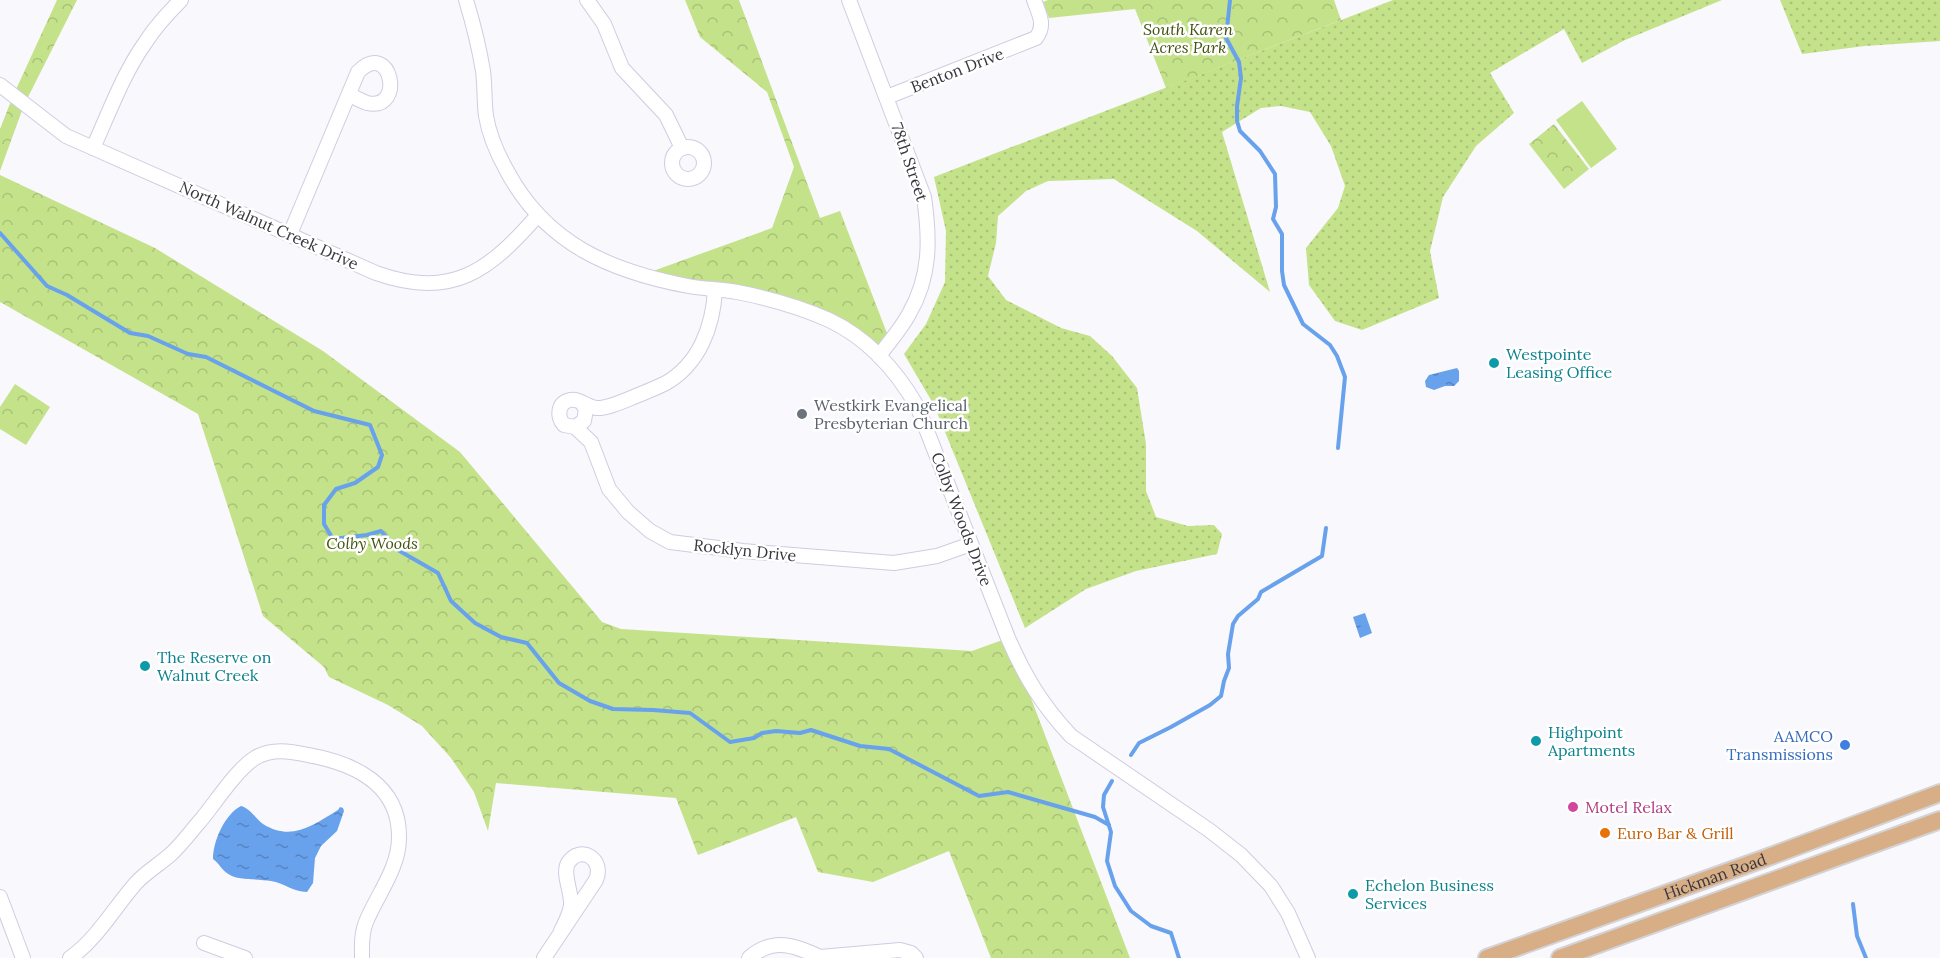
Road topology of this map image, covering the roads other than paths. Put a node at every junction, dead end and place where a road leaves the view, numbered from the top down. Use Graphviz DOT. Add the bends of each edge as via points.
graph roads {
  1 [pos="181,0"];
  2 [pos="466,0"];
  3 [pos="587,0"];
  4 [pos="849,0"];
  5 [pos="1034,0"];
  6 [pos="0,85"];
  7 [pos="349,95"];
  8 [pos="887,97"];
  9 [pos="93,148"];
  10 [pos="682,148"];
  11 [pos="538,215"];
  12 [pos="290,234"];
  13 [pos="715,290"];
  14 [pos="879,356"];
  15 [pos="581,402"];
  16 [pos="575,427"];
  17 [pos="971,544"];
  18 [pos="1940,793"];
  19 [pos="1940,820"];
  20 [pos="0,897"];
  21 [pos="561,931"];
  22 [pos="204,942"];
  23 [pos="236,956"];
  24 [pos="23,958"];
  25 [pos="70,958"];
  26 [pos="362,958"];
  27 [pos="544,958"];
  28 [pos="749,958"];
  29 [pos="821,958"];
  30 [pos="916,958"];
  31 [pos="1308,958"];
  32 [pos="1487,958"];
  33 [pos="1560,958"];
  1 -- 9 [label="street" via="144,43"];
  2 -- 11 [label="street, Colby Woods Drive" via="483,73 487,117 497,150 517,189"];
  3 -- 10 [label="street" via="604,24 622,68 666,115"];
  4 -- 8 [label="street, 78th Street"];
  5 -- 8 [label="street, Benton Drive" via="1042,25 1036,38"];
  6 -- 9 [label="street, North Walnut Creek Drive" via="66,136"];
  7 -- 12 [label="street"];
  8 -- 14 [label="street, 78th Street" via="924,197 929,230 927,263 918,296"];
  9 -- 12 [label="street, North Walnut Creek Drive"];
  11 -- 12 [label="street, North Walnut Creek Drive" via="511,245 476,271 446,282 422,284 376,273"];
  11 -- 13 [label="street, Colby Woods Drive" via="561,236 597,259 642,275"];
  13 -- 14 [label="street, Colby Woods Drive" via="790,305 829,320"];
  13 -- 15 [label="street" via="705,339 692,363 665,384 621,402 597,408"];
  14 -- 17 [label="street, Colby Woods Drive" via="918,408"];
  15 -- 16 [label="street" via="586,418"];
  15 -- 16 [label="street, Rocklyn Drive" via="568,400 560,407 559,417 564,425"];
  16 -- 17 [label="street, Rocklyn Drive" via="591,442 609,489 628,512 670,542 894,563 937,556"];
  17 -- 31 [label="street, Colby Woods Drive" via="1024,674 1054,717 1071,736 1241,855 1271,886"];
  18 -- 32 [label="main road, Hickman Road"];
  19 -- 33 [label="main road, Hickman Road"];
  20 -- 24 [label="street"];
  21 -- 21 [label="street" via="599,874 589,856 574,856 566,868 571,905"];
  21 -- 27 [label="street"];
  22 -- 23 [label="street"];
  25 -- 26 [label="street" via="91,939 138,881 176,849 245,765 265,753 285,750 328,758 359,770 373,780 394,808 398,822 397,854 366,922"];
  28 -- 29 [label="street" via="771,946 786,945"];
  29 -- 30 [label="street" via="900,950"];
}
